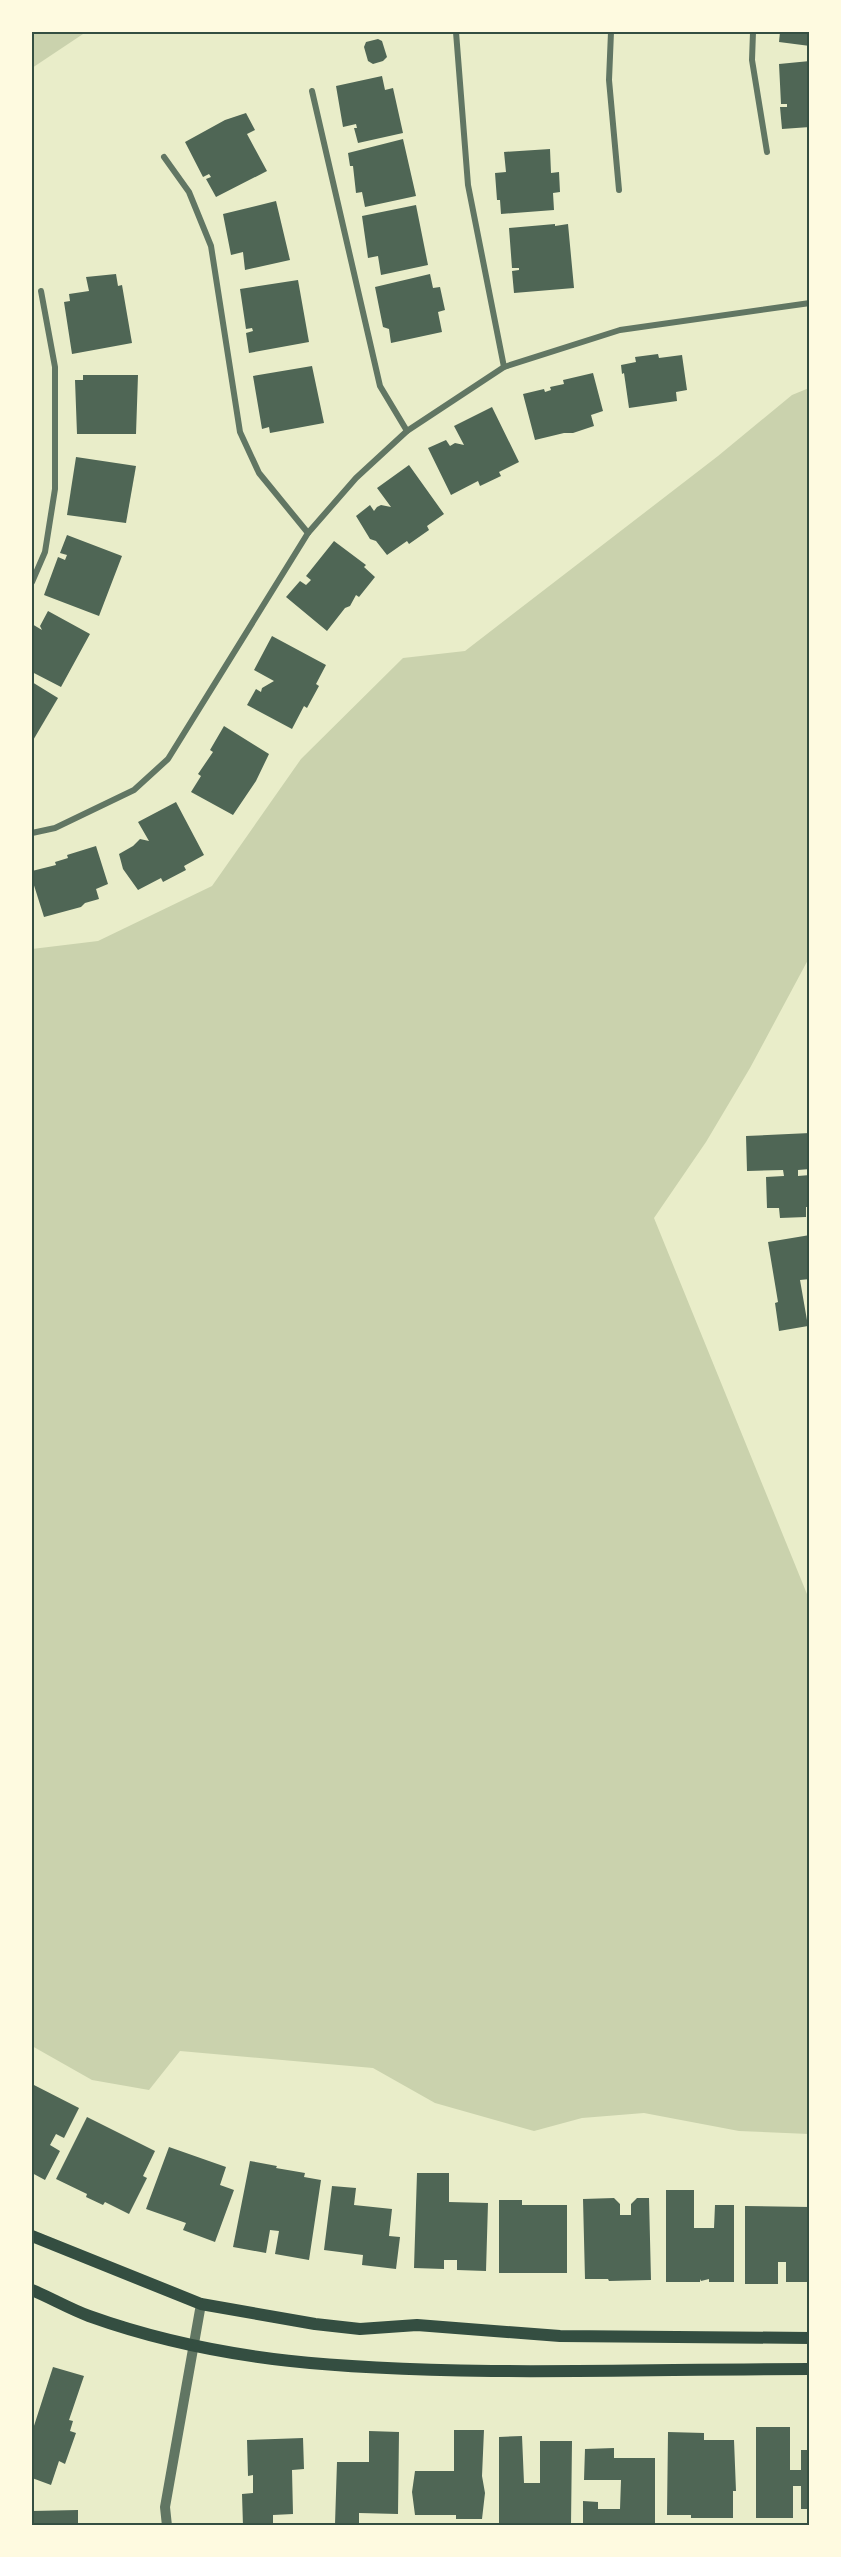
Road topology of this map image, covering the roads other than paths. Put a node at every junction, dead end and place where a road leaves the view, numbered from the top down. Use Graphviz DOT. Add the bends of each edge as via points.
graph roads {
  1 [pos="456,32"];
  2 [pos="611,32"];
  3 [pos="753,32"];
  4 [pos="312,91"];
  5 [pos="767,152"];
  6 [pos="164,157"];
  7 [pos="619,190"];
  8 [pos="41,291"];
  9 [pos="810,303"];
  10 [pos="504,367"];
  11 [pos="407,431"];
  12 [pos="308,532"];
  13 [pos="32,582"];
  14 [pos="32,833"];
  15 [pos="32,2236"];
  16 [pos="32,2289"];
  17 [pos="201,2304"];
  18 [pos="810,2338"];
  19 [pos="193,2346"];
  20 [pos="810,2369"];
  21 [pos="167,2526"];
  1 -- 10 [label="street" via="468,185"];
  2 -- 7 [label="street" via="609,80"];
  3 -- 5 [label="street" via="752,60"];
  4 -- 11 [label="street" via="380,386"];
  6 -- 12 [label="street" via="189,192 211,246 240,432 259,473"];
  8 -- 13 [label="street" via="56,367 55,489 45,552"];
  9 -- 10 [label="street" via="620,330"];
  10 -- 11 [label="street"];
  11 -- 12 [label="street" via="356,478"];
  12 -- 14 [label="street" via="168,759 134,790 55,828"];
  15 -- 17 [label="main road"];
  16 -- 19 [label="main road" via="89,2316"];
  17 -- 18 [label="main road" via="360,2329 417,2325 560,2336"];
  17 -- 19 [label="street"];
  19 -- 20 [label="main road" via="260,2359 345,2368"];
  19 -- 21 [label="street" via="165,2507"];
}
